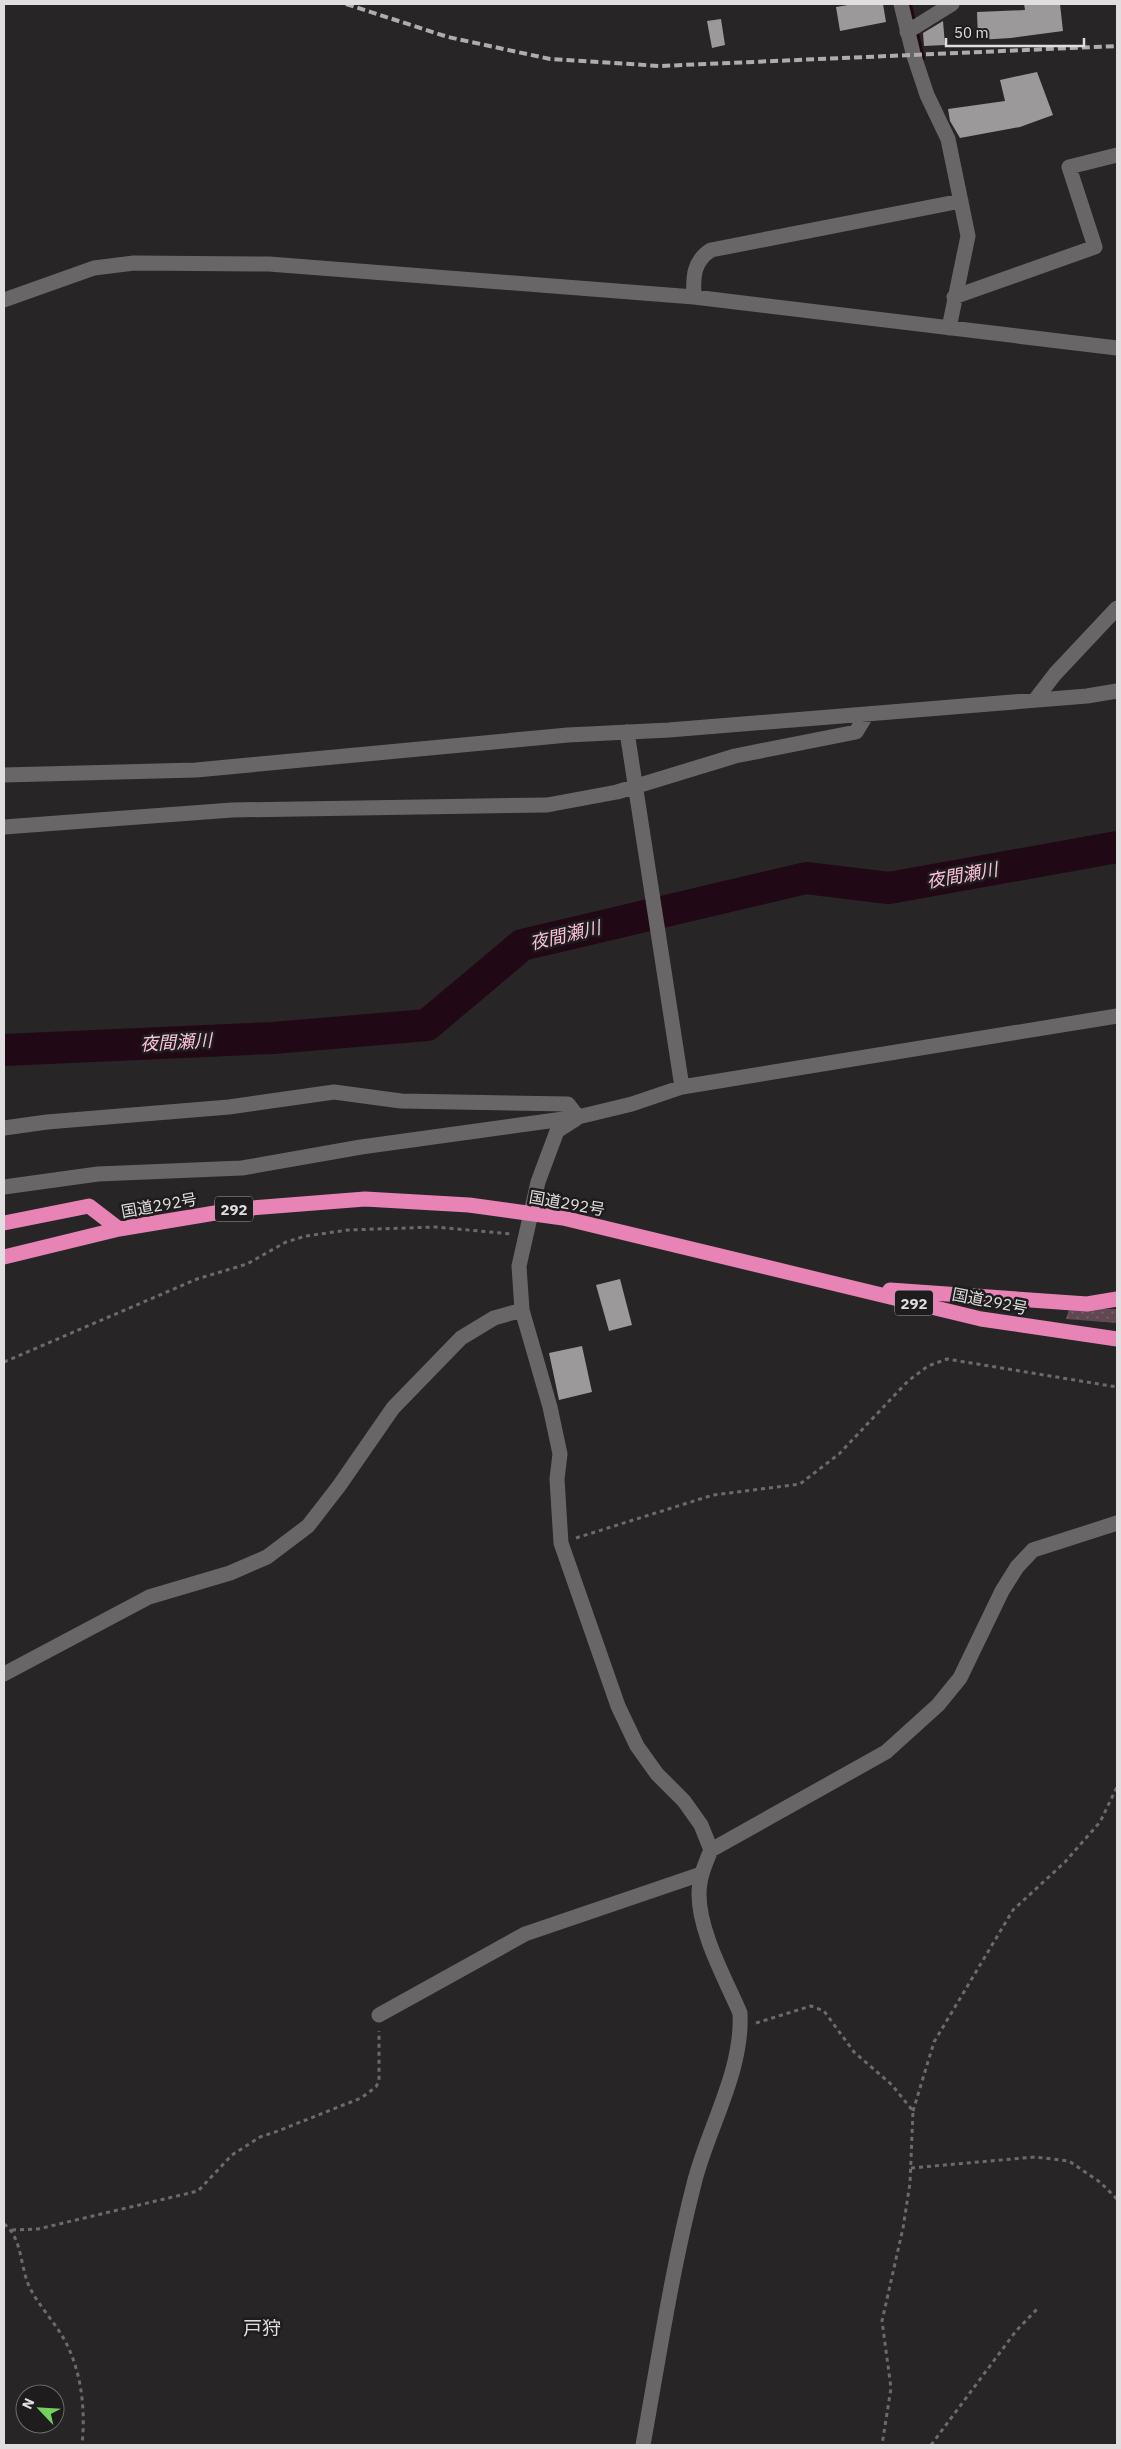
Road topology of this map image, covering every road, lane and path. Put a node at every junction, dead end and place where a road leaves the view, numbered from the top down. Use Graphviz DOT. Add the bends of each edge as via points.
graph roads {
  1 [pos="901,4"];
  2 [pos="952,4"];
  3 [pos="907,32"];
  4 [pos="1117,155"];
  5 [pos="960,201"];
  6 [pos="694,297"];
  7 [pos="954,297"];
  8 [pos="4,300"];
  9 [pos="949,328"];
  10 [pos="1117,348"];
  11 [pos="1117,608"];
  12 [pos="1117,691"];
  13 [pos="1036,700"];
  14 [pos="867,714"];
  15 [pos="627,732"];
  16 [pos="4,775"];
  17 [pos="4,827"];
  18 [pos="1117,1016"];
  19 [pos="682,1087"];
  20 [pos="578,1117"];
  21 [pos="4,1128"];
  22 [pos="4,1187"];
  23 [pos="4,1223"];
  24 [pos="119,1229"];
  25 [pos="525,1236"];
  26 [pos="4,1257"];
  27 [pos="846,1286"];
  28 [pos="1117,1299"];
  29 [pos="522,1310"];
  30 [pos="1117,1339"];
  31 [pos="4,1362"];
  32 [pos="1117,1387"];
  33 [pos="1117,1522"];
  34 [pos="561,1543"];
  35 [pos="4,1674"];
  36 [pos="1117,1787"];
  37 [pos="711,1850"];
  38 [pos="701,1874"];
  39 [pos="379,2015"];
  40 [pos="741,2027"];
  41 [pos="913,2111"];
  42 [pos="911,2168"];
  43 [pos="1117,2199"];
  44 [pos="4,2224"];
  45 [pos="12,2230"];
  46 [pos="1039,2307"];
  47 [pos="82,2445"];
  48 [pos="643,2445"];
  49 [pos="882,2445"];
  50 [pos="931,2445"];
  1 -- 3 [label="street"];
  2 -- 3 [label="street"];
  3 -- 5 [label="street" via="927,95 948,139"];
  4 -- 7 [label="street" via="1069,168 1095,247"];
  5 -- 6 [label="street" via="711,250 697,262"];
  5 -- 7 [label="street" via="968,236"];
  6 -- 8 [label="street" via="269,264 134,263 94,268"];
  6 -- 9 [label="street"];
  7 -- 9 [label="street"];
  9 -- 10 [label="street"];
  11 -- 13 [label="street" via="1055,674"];
  12 -- 13 [label="street"];
  13 -- 14 [label="street"];
  14 -- 15 [label="street"];
  14 -- 17 [label="street" via="856,732 734,756 617,792 547,805 232,810"];
  15 -- 16 [label="street" via="196,770"];
  15 -- 19 [label="street"];
  18 -- 19 [label="street"];
  19 -- 20 [label="street"];
  20 -- 21 [label="street" via="568,1104 401,1101 334,1092 229,1108"];
  20 -- 22 [label="street" via="362,1147 242,1168 98,1174"];
  20 -- 25 [label="street" via="558,1131 538,1182"];
  23 -- 24 [label="highway" via="89,1206"];
  24 -- 26 [label="highway, 国道292号 / 292"];
  24 -- 27 [label="highway, 国道292号 / 292" via="239,1208 365,1199 469,1205 563,1218"];
  25 -- 29 [label="street" via="519,1266"];
  25 -- 31 [label="path" via="435,1227 348,1230 306,1236 286,1242 247,1264 197,1279"];
  27 -- 28 [label="highway" via="1087,1304"];
  27 -- 30 [label="highway, 国道292号 / 292" via="981,1319"];
  29 -- 34 [label="street" via="560,1454 557,1479"];
  29 -- 35 [label="street" via="494,1318 461,1338 393,1408 340,1486 308,1526 267,1557 230,1573 149,1597"];
  32 -- 34 [label="path" via="947,1359 928,1366 908,1381 838,1454 800,1484 713,1495"];
  33 -- 37 [label="street" via="1033,1550 1002,1591 960,1678 938,1705 886,1752"];
  34 -- 37 [label="street" via="618,1706 637,1746 657,1774 684,1800 701,1825"];
  36 -- 41 [label="path" via="1100,1822 1064,1862 1013,1910 934,2042"];
  37 -- 38 [label="street"];
  38 -- 39 [label="street" via="525,1934"];
  38 -- 40 [label="street" via="700,1914 740,2013"];
  39 -- 45 [label="path" via="379,2080 376,2087 361,2098 260,2136 232,2154 198,2190 38,2229"];
  40 -- 41 [label="path" via="811,2006 824,2011 854,2052 892,2085"];
  40 -- 48 [label="street" via="732,2072 702,2154 680,2239"];
  41 -- 42 [label="path"];
  42 -- 43 [label="path" via="1035,2158 1069,2161 1100,2182"];
  42 -- 49 [label="path" via="882,2321 891,2388"];
  44 -- 45 [label="path"];
  45 -- 47 [label="path" via="29,2287 62,2336 76,2366 84,2427"];
  46 -- 50 [label="path" via="1016,2331"];
}
